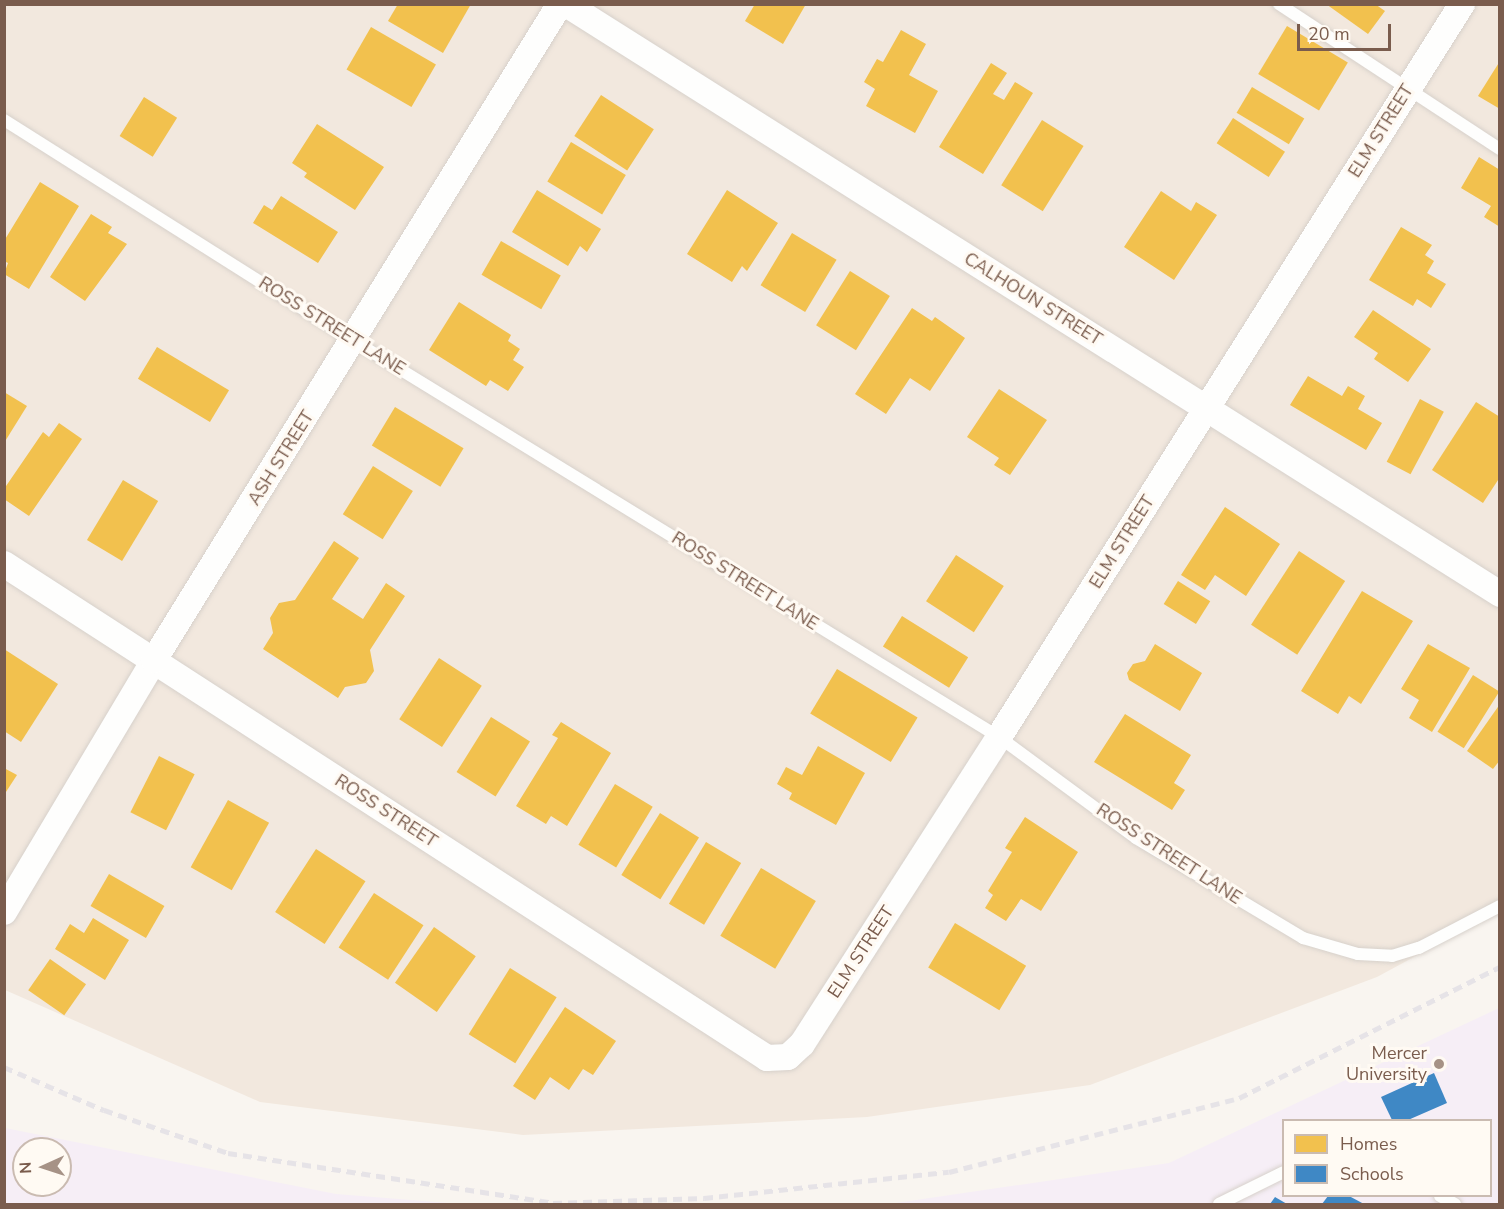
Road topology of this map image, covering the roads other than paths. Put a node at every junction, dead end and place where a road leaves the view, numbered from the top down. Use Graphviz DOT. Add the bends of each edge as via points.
graph roads {
  1 [pos="560,4"];
  2 [pos="566,4"];
  3 [pos="1279,4"];
  4 [pos="1462,4"];
  5 [pos="1407,90"];
  6 [pos="4,120"];
  7 [pos="1500,148"];
  8 [pos="354,341"];
  9 [pos="1206,408"];
  10 [pos="4,564"];
  11 [pos="1500,594"];
  12 [pos="154,660"];
  13 [pos="999,737"];
  14 [pos="1500,906"];
  15 [pos="4,912"];
  16 [pos="767,1058"];
  17 [pos="1282,1174"];
  18 [pos="1219,1204"];
  1 -- 8 [label="street, ASH STREET"];
  2 -- 9 [label="street, CALHOUN STREET"];
  3 -- 5 [label="lane"];
  4 -- 5 [label="street, ELM STREET"];
  5 -- 7 [label="lane"];
  5 -- 9 [label="street, ELM STREET"];
  6 -- 8 [label="lane, ROSS STREET LANE"];
  8 -- 12 [label="street, ASH STREET"];
  8 -- 13 [label="lane, ROSS STREET LANE"];
  9 -- 11 [label="street, CALHOUN STREET"];
  9 -- 13 [label="street, ELM STREET"];
  10 -- 12 [label="street, ROSS STREET"];
  12 -- 15 [label="street, ASH STREET"];
  12 -- 16 [label="street, ROSS STREET"];
  13 -- 14 [label="lane, ROSS STREET LANE" via="1136,838 1303,938 1358,954 1392,956 1419,948"];
  13 -- 16 [label="street, ELM STREET" via="802,1044 788,1057"];
  17 -- 18 [label="lane"];
}
